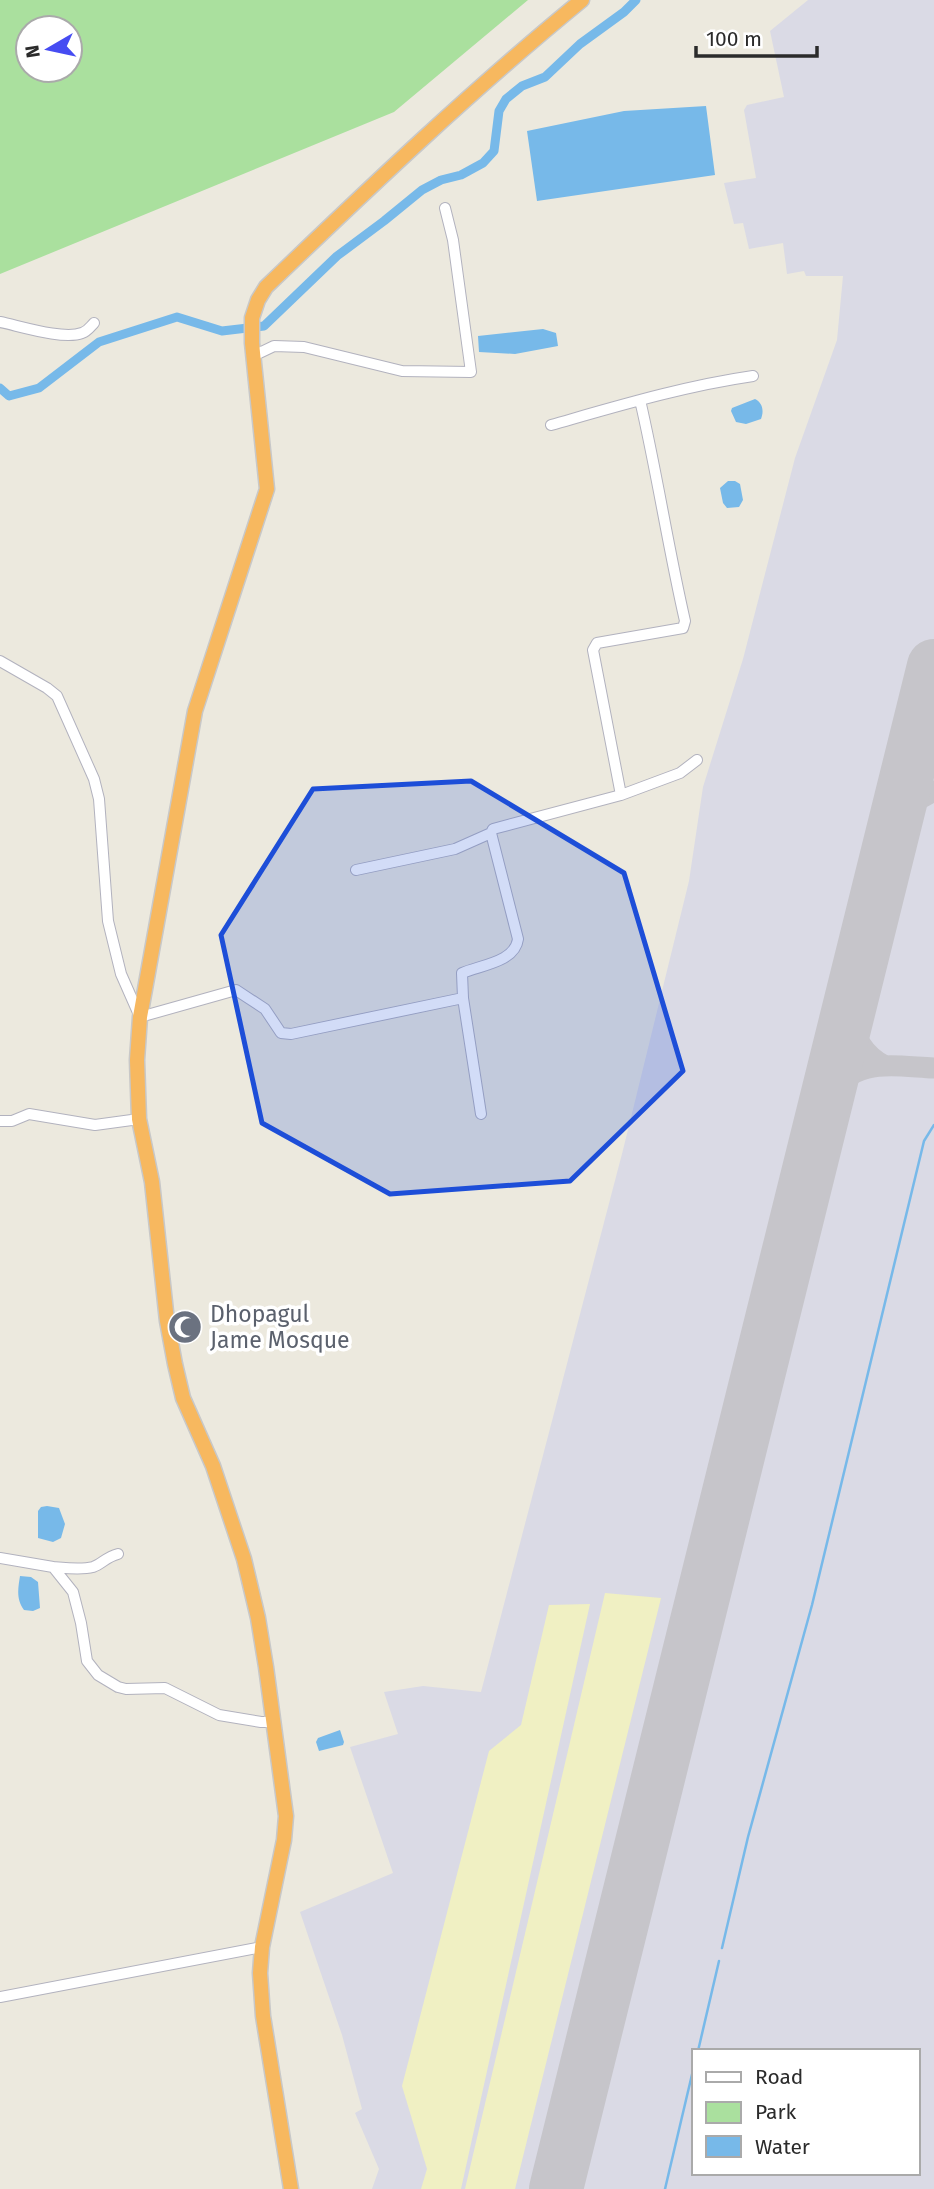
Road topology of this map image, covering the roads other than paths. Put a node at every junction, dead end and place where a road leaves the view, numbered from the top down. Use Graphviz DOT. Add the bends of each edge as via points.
graph roads {
  1 [pos="582,0"];
  2 [pos="445,208"];
  3 [pos="0,322"];
  4 [pos="94,323"];
  5 [pos="253,349"];
  6 [pos="753,376"];
  7 [pos="640,400"];
  8 [pos="551,425"];
  9 [pos="0,661"];
  10 [pos="697,760"];
  11 [pos="621,795"];
  12 [pos="491,833"];
  13 [pos="356,870"];
  14 [pos="463,998"];
  15 [pos="140,1017"];
  16 [pos="481,1114"];
  17 [pos="139,1119"];
  18 [pos="0,1121"];
  19 [pos="118,1554"];
  20 [pos="0,1558"];
  21 [pos="53,1567"];
  22 [pos="274,1722"];
  23 [pos="262,1947"];
  24 [pos="0,1997"];
  25 [pos="291,2189"];
  1 -- 5 [label="highway" via="384,174 266,287 253,318"];
  2 -- 5 [label="street" via="471,372 402,371 304,347"];
  3 -- 4 [label="street" via="79,335"];
  5 -- 15 [label="highway" via="267,489 195,711"];
  6 -- 7 [label="street"];
  7 -- 8 [label="street"];
  7 -- 11 [label="street" via="685,621 683,628 597,643 593,650"];
  9 -- 15 [label="street" via="57,696 94,779 108,920 121,974"];
  10 -- 11 [label="street" via="680,773"];
  11 -- 12 [label="street" via="499,827"];
  12 -- 13 [label="street" via="455,849"];
  12 -- 14 [label="street" via="516,949 510,956 462,973"];
  14 -- 15 [label="street" via="291,1034 281,1033 265,1009 236,990"];
  14 -- 16 [label="street"];
  15 -- 17 [label="highway"];
  17 -- 18 [label="street" via="94,1125 29,1114"];
  17 -- 22 [label="highway" via="152,1182 175,1364 183,1398 213,1466 244,1559"];
  19 -- 21 [label="street" via="95,1566"];
  20 -- 21 [label="street"];
  21 -- 22 [label="street" via="72,1592 87,1661 99,1675 126,1689 164,1688 219,1715"];
  22 -- 23 [label="highway" via="286,1816"];
  23 -- 24 [label="street"];
  23 -- 25 [label="highway" via="264,2016"];
}
